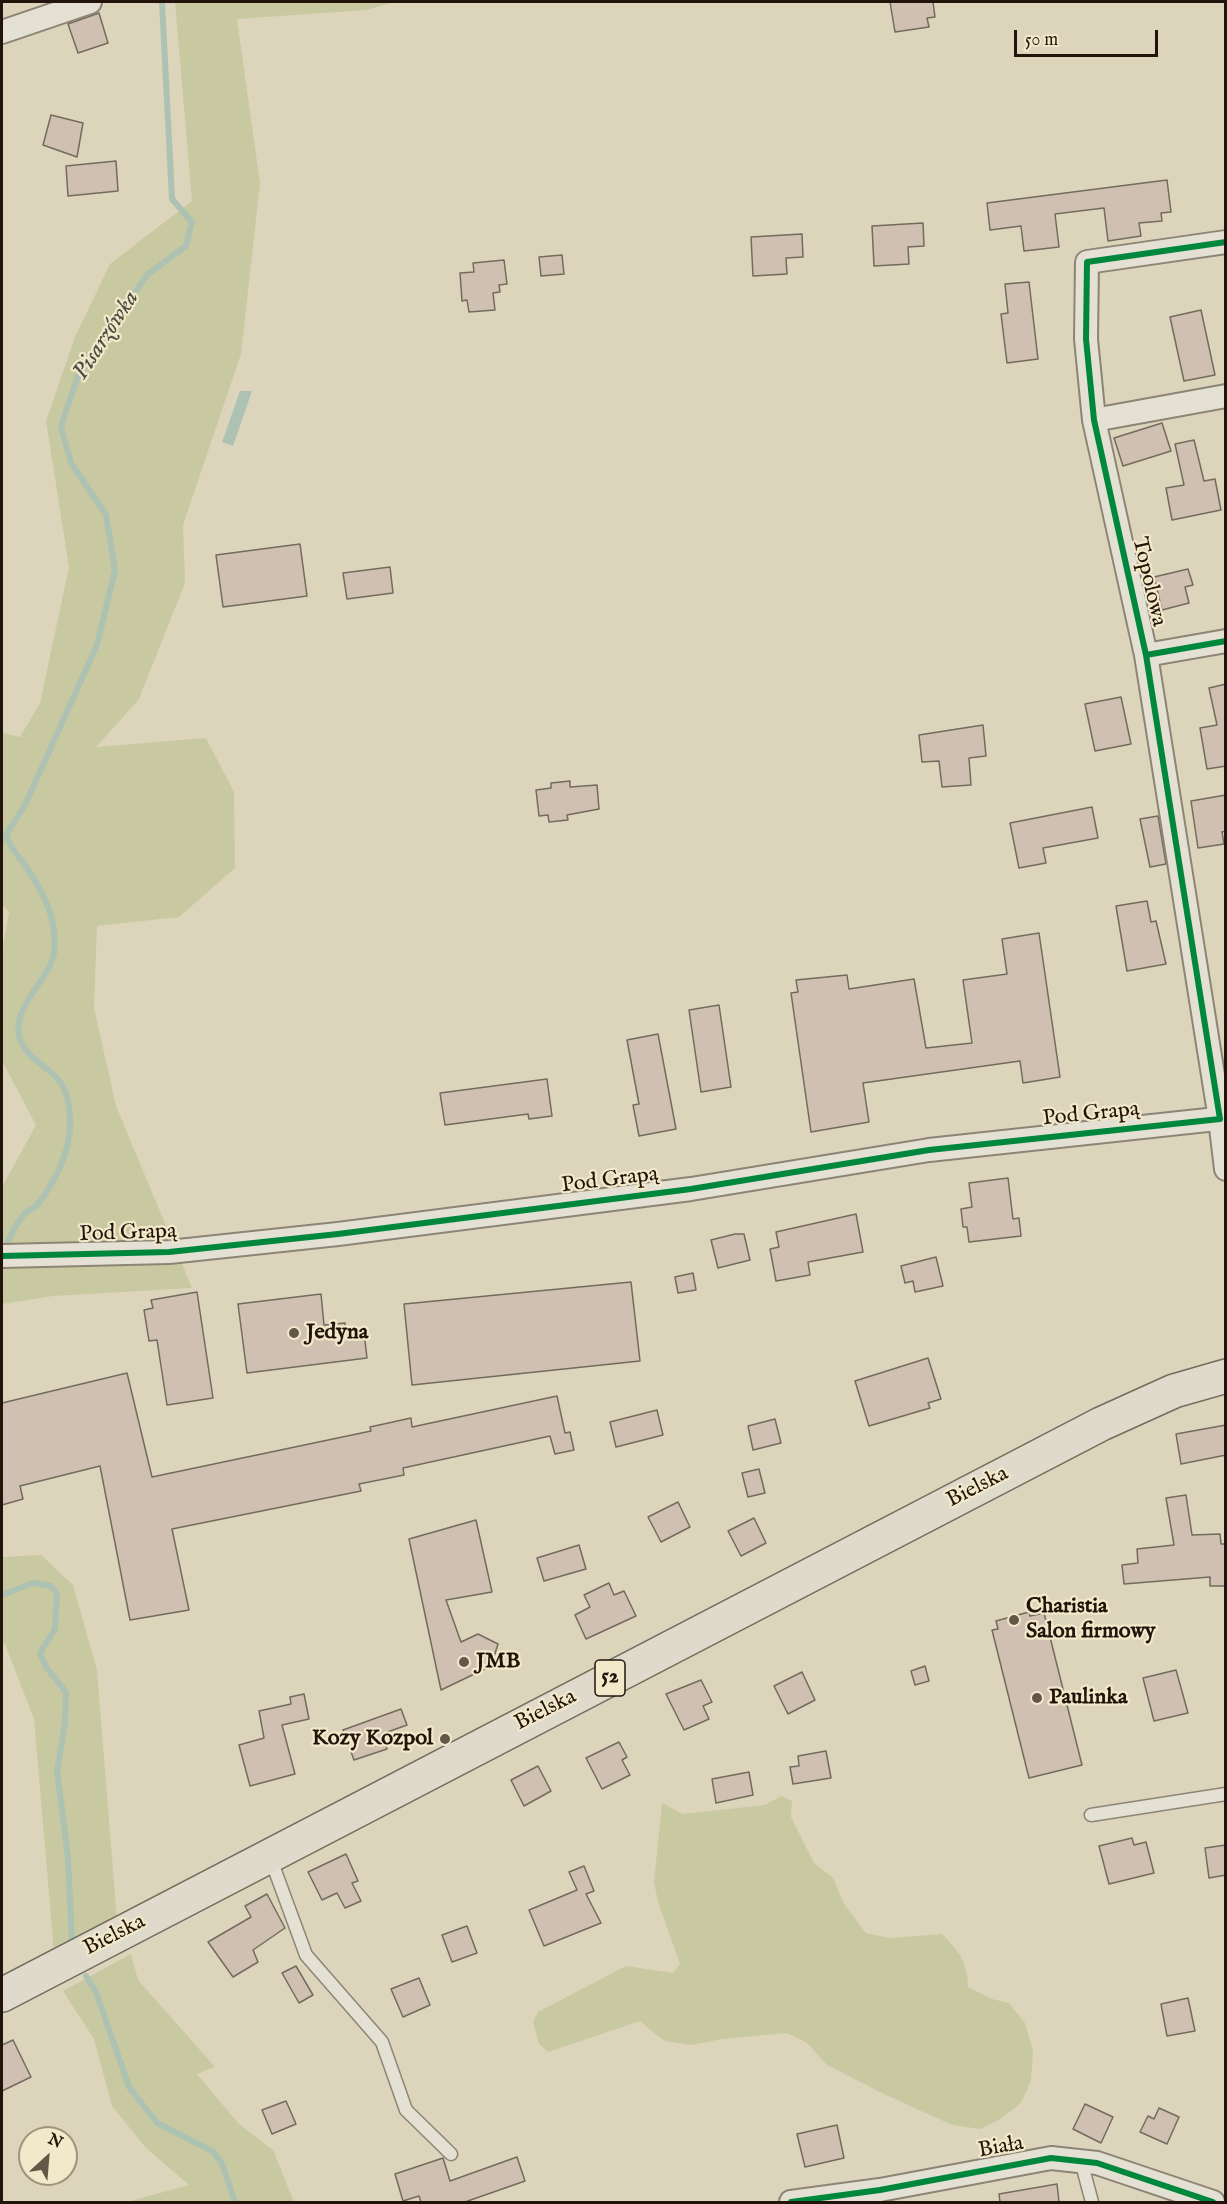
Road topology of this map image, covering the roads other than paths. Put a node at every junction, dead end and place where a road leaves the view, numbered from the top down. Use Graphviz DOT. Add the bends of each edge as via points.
graph roads {
  1 [pos="90,2"];
  2 [pos="2,32"];
  3 [pos="1226,242"];
  4 [pos="1226,396"];
  5 [pos="1094,420"];
  6 [pos="1226,641"];
  7 [pos="1146,655"];
  8 [pos="1223,1119"];
  9 [pos="1226,1169"];
  10 [pos="2,1256"];
  11 [pos="1226,1376"];
  12 [pos="1226,1794"];
  13 [pos="1092,1815"];
  14 [pos="269,1856"];
  15 [pos="2,1995"];
  16 [pos="451,2154"];
  17 [pos="1081,2161"];
  18 [pos="791,2202"];
  19 [pos="1092,2202"];
  20 [pos="1213,2202"];
  1 -- 2 [label="street"];
  3 -- 5 [label="street, Topolowa" via="1087,262 1086,339"];
  4 -- 5 [label="street"];
  5 -- 7 [label="street, Topolowa"];
  6 -- 7 [label="street"];
  7 -- 8 [label="street, Topolowa"];
  8 -- 9 [label="street, Topolowa"];
  8 -- 10 [label="street, Pod Grapą" via="929,1150 691,1189 338,1234 170,1252"];
  11 -- 14 [label="main road, Bielska / 52" via="1174,1391 1101,1424"];
  12 -- 13 [label="lane"];
  14 -- 15 [label="main road, Bielska / 52"];
  14 -- 16 [label="lane" via="306,1955 382,2042 406,2110"];
  17 -- 18 [label="street, Biała" via="1023,2161 880,2190"];
  17 -- 19 [label="lane"];
  17 -- 20 [label="street, Biała" via="1121,2169"];
}
